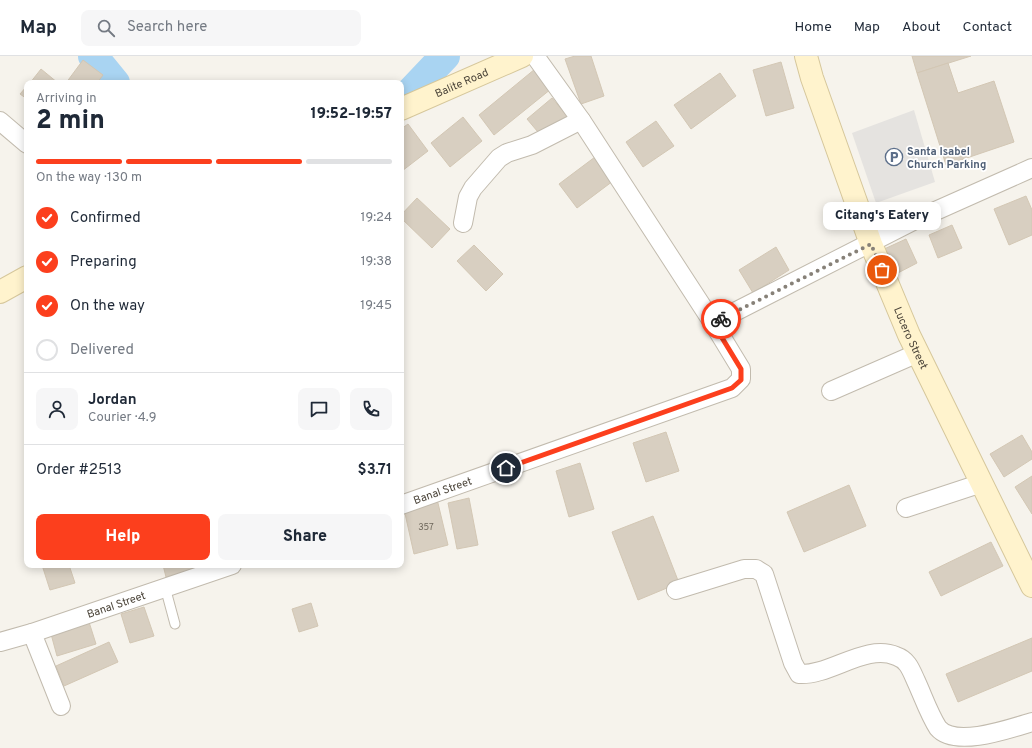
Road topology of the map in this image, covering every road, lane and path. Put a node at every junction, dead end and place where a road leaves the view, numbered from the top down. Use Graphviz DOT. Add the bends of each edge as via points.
graph roads {
  1 [pos="522,56"];
  2 [pos="535,56"];
  3 [pos="806,56"];
  4 [pos="404,108"];
  5 [pos="581,120"];
  6 [pos="0,121"];
  7 [pos="24,141"];
  8 [pos="1032,168"];
  9 [pos="463,223"];
  10 [pos="871,244"];
  11 [pos="24,279"];
  12 [pos="0,292"];
  13 [pos="713,323"];
  14 [pos="918,353"];
  15 [pos="831,391"];
  16 [pos="982,482"];
  17 [pos="404,504"];
  18 [pos="906,508"];
  19 [pos="223,568"];
  20 [pos="1032,586"];
  21 [pos="165,588"];
  22 [pos="676,590"];
  23 [pos="175,624"];
  24 [pos="32,633"];
  25 [pos="0,642"];
  26 [pos="62,706"];
  27 [pos="1032,722"];
  1 -- 4 [label="street, Balite Road"];
  2 -- 5 [label="street"];
  3 -- 10 [label="street, Lucero Street"];
  5 -- 9 [label="street" via="532,145 499,158 468,197"];
  5 -- 13 [label="street"];
  6 -- 7 [label="street"];
  8 -- 10 [label="street" via="914,221"];
  10 -- 13 [label="street"];
  10 -- 14 [label="street, Lucero Street"];
  11 -- 12 [label="street"];
  13 -- 17 [label="street, Banal Street" via="741,369 741,380 732,388"];
  14 -- 15 [label="street"];
  14 -- 16 [label="street, Lucero Street"];
  16 -- 18 [label="street"];
  16 -- 20 [label="street, Lucero Street"];
  19 -- 21 [label="street, Banal Street"];
  21 -- 23 [label="lane"];
  21 -- 24 [label="street, Banal Street"];
  22 -- 27 [label="street" via="744,569 756,568 764,574 793,663 799,674 810,675 864,656 881,653 896,655 908,663 938,729 952,738 970,741"];
  24 -- 25 [label="street, Banal Street"];
  24 -- 26 [label="street"];
}
